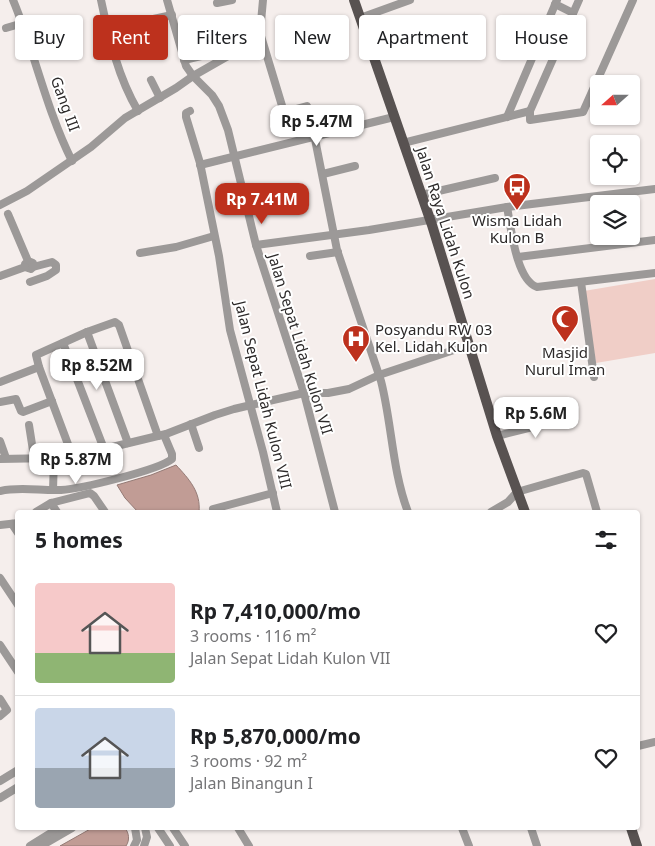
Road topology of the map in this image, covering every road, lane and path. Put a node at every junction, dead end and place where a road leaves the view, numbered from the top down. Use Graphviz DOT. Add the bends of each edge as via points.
graph roads {
  1 [pos="14,0"];
  2 [pos="101,0"];
  3 [pos="167,0"];
  4 [pos="232,0"];
  5 [pos="263,0"];
  6 [pos="354,0"];
  7 [pos="410,0"];
  8 [pos="579,0"];
  9 [pos="633,0"];
  10 [pos="556,2"];
  11 [pos="217,3"];
  12 [pos="573,13"];
  13 [pos="20,15"];
  14 [pos="104,15"];
  15 [pos="172,15"];
  16 [pos="262,15"];
  17 [pos="359,15"];
  18 [pos="368,15"];
  19 [pos="168,16"];
  20 [pos="15,25"];
  21 [pos="6,28"];
  22 [pos="178,38"];
  23 [pos="265,50"];
  24 [pos="35,60"];
  25 [pos="117,60"];
  26 [pos="184,60"];
  27 [pos="222,60"];
  28 [pos="374,60"];
  29 [pos="193,76"];
  30 [pos="151,80"];
  31 [pos="160,98"];
  32 [pos="138,111"];
  33 [pos="190,111"];
  34 [pos="530,111"];
  35 [pos="394,117"];
  36 [pos="507,117"];
  37 [pos="315,136"];
  38 [pos="403,143"];
  39 [pos="235,155"];
  40 [pos="72,160"];
  41 [pos="200,165"];
  42 [pos="355,166"];
  43 [pos="323,174"];
  44 [pos="495,178"];
  45 [pos="655,189"];
  46 [pos="421,194"];
  47 [pos="0,204"];
  48 [pos="507,208"];
  49 [pos="8,214"];
  50 [pos="430,220"];
  51 [pos="334,235"];
  52 [pos="214,236"];
  53 [pos="655,240"];
  54 [pos="256,246"];
  55 [pos="338,252"];
  56 [pos="140,253"];
  57 [pos="310,256"];
  58 [pos="518,257"];
  59 [pos="29,265"];
  60 [pos="655,273"];
  61 [pos="0,276"];
  62 [pos="30,282"];
  63 [pos="581,282"];
  64 [pos="87,332"];
  65 [pos="63,342"];
  66 [pos="469,345"];
  67 [pos="39,367"];
  68 [pos="379,376"];
  69 [pos="594,377"];
  70 [pos="0,382"];
  71 [pos="304,393"];
  72 [pos="52,401"];
  73 [pos="0,402"];
  74 [pos="251,406"];
  75 [pos="569,418"];
  76 [pos="29,424"];
  77 [pos="191,424"];
  78 [pos="161,435"];
  79 [pos="497,436"];
  80 [pos="0,441"];
  81 [pos="128,443"];
  82 [pos="104,448"];
  83 [pos="199,448"];
  84 [pos="72,455"];
  85 [pos="34,457"];
  86 [pos="3,458"];
  87 [pos="54,458"];
  88 [pos="53,490"];
  89 [pos="0,491"];
  90 [pos="517,492"];
  91 [pos="273,493"];
  92 [pos="51,503"];
  93 [pos="213,509"];
  94 [pos="39,510"];
  95 [pos="56,510"];
  96 [pos="104,510"];
  97 [pos="277,510"];
  98 [pos="334,510"];
  99 [pos="407,510"];
  100 [pos="494,510"];
  101 [pos="523,510"];
  102 [pos="597,510"];
  103 [pos="15,524"];
  104 [pos="0,525"];
  105 [pos="0,578"];
  106 [pos="15,600"];
  107 [pos="0,645"];
  108 [pos="15,668"];
  109 [pos="0,698"];
  110 [pos="0,716"];
  111 [pos="655,742"];
  112 [pos="640,746"];
  113 [pos="15,772"];
  114 [pos="0,781"];
  115 [pos="15,788"];
  116 [pos="0,798"];
  117 [pos="56,830"];
  118 [pos="69,830"];
  119 [pos="135,830"];
  120 [pos="145,830"];
  121 [pos="159,830"];
  122 [pos="174,830"];
  123 [pos="239,830"];
  124 [pos="247,830"];
  125 [pos="463,830"];
  126 [pos="532,830"];
  127 [pos="632,830"];
  128 [pos="243,835"];
  129 [pos="30,846"];
  130 [pos="41,846"];
  131 [pos="134,846"];
  132 [pos="144,846"];
  133 [pos="170,846"];
  134 [pos="185,846"];
  135 [pos="250,846"];
  136 [pos="469,846"];
  137 [pos="537,846"];
  138 [pos="637,846"];
  1 -- 13 [label="street, Gang III"];
  2 -- 14 [label="street"];
  3 -- 15 [label="street, Jalan Sepat Lidah Kulon VII"];
  4 -- 11 [label="street"];
  5 -- 16 [label="street"];
  6 -- 17 [label="main road, Jalan Raya Lidah Kulon"];
  7 -- 18 [label="street"];
  8 -- 12 [label="street"];
  9 -- 34 [label="street" via="583,112 530,120"];
  10 -- 12 [label="street"];
  10 -- 36 [label="street"];
  12 -- 34 [label="street"];
  15 -- 19 [label="street"];
  15 -- 22 [label="street, Jalan Sepat Lidah Kulon VII"];
  20 -- 21 [label="street"];
  23 -- 37 [label="street" via="283,111 308,107"];
  24 -- 40 [label="street, Gang III"];
  25 -- 32 [label="street" via="124,84"];
  26 -- 29 [label="street, Jalan Sepat Lidah Kulon VII"];
  27 -- 29 [label="street"];
  28 -- 35 [label="main road, Jalan Raya Lidah Kulon"];
  29 -- 31 [label="street"];
  29 -- 39 [label="street, Jalan Sepat Lidah Kulon VII" via="219,106"];
  30 -- 31 [label="street"];
  31 -- 32 [label="street"];
  32 -- 40 [label="street"];
  33 -- 41 [label="street, Jalan Sepat Lidah Kulon VIII" via="186,117"];
  34 -- 36 [label="street"];
  35 -- 37 [label="street"];
  35 -- 38 [label="main road, Jalan Raya Lidah Kulon"];
  36 -- 38 [label="street"];
  37 -- 39 [label="street"];
  37 -- 43 [label="street"];
  38 -- 46 [label="main road, Jalan Raya Lidah Kulon"];
  39 -- 41 [label="street"];
  39 -- 54 [label="street, Jalan Sepat Lidah Kulon VII"];
  40 -- 47 [label="street" via="28,191"];
  41 -- 52 [label="street, Jalan Sepat Lidah Kulon VIII"];
  42 -- 43 [label="street"];
  43 -- 51 [label="street"];
  44 -- 46 [label="street"];
  45 -- 48 [label="street"];
  46 -- 50 [label="main road, Jalan Raya Lidah Kulon"];
  48 -- 50 [label="street"];
  48 -- 58 [label="street"];
  49 -- 59 [label="street"];
  50 -- 51 [label="street"];
  50 -- 66 [label="main road, Jalan Raya Lidah Kulon"];
  51 -- 54 [label="street"];
  51 -- 55 [label="street"];
  52 -- 56 [label="street" via="176,248"];
  52 -- 74 [label="street, Jalan Sepat Lidah Kulon VIII" via="230,330"];
  53 -- 58 [label="street"];
  54 -- 71 [label="street, Jalan Sepat Lidah Kulon VII"];
  55 -- 57 [label="street"];
  55 -- 68 [label="street"];
  58 -- 63 [label="street" via="522,273 537,287"];
  59 -- 61 [label="street"];
  59 -- 62 [label="street" via="52,262 56,265 56,270 47,276"];
  60 -- 63 [label="street"];
  63 -- 69 [label="street"];
  64 -- 65 [label="street"];
  64 -- 78 [label="street" via="118,323"];
  64 -- 81 [label="street"];
  65 -- 67 [label="street" via="37,354"];
  65 -- 82 [label="street"];
  66 -- 68 [label="street"];
  66 -- 79 [label="main road, Jalan Raya Lidah Kulon"];
  67 -- 70 [label="street"];
  67 -- 72 [label="street"];
  68 -- 71 [label="street" via="338,392"];
  68 -- 99 [label="street" via="397,478"];
  71 -- 74 [label="street"];
  71 -- 98 [label="street, Jalan Sepat Lidah Kulon VII"];
  72 -- 73 [label="street" via="23,412 16,399"];
  72 -- 84 [label="street"];
  74 -- 77 [label="street"];
  74 -- 91 [label="street, Jalan Sepat Lidah Kulon VIII"];
  75 -- 79 [label="street"];
  76 -- 85 [label="street"];
  77 -- 78 [label="street"];
  77 -- 83 [label="street"];
  78 -- 81 [label="street"];
  78 -- 88 [label="street" via="172,457 170,461 119,477"];
  79 -- 90 [label="main road, Jalan Raya Lidah Kulon"];
  80 -- 86 [label="street"];
  81 -- 82 [label="street"];
  82 -- 84 [label="street"];
  84 -- 87 [label="street"];
  85 -- 86 [label="street"];
  85 -- 87 [label="street"];
  87 -- 88 [label="street"];
  88 -- 89 [label="street" via="19,488"];
  90 -- 100 [label="street"];
  90 -- 101 [label="main road, Jalan Raya Lidah Kulon"];
  90 -- 102 [label="street" via="583,472 590,482"];
  91 -- 93 [label="street"];
  91 -- 97 [label="street, Jalan Sepat Lidah Kulon VIII"];
  92 -- 94 [label="street"];
  92 -- 95 [label="street"];
  92 -- 96 [label="street" via="90,493"];
  103 -- 104 [label="street"];
  105 -- 106 [label="street"];
  107 -- 108 [label="street"];
  109 -- 110 [label="street" via="7,710"];
  111 -- 112 [label="street"];
  113 -- 114 [label="street"];
  115 -- 116 [label="street"];
  117 -- 129 [label="street"];
  118 -- 130 [label="street"];
  119 -- 131 [label="street"];
  120 -- 132 [label="street"];
  121 -- 133 [label="street"];
  122 -- 134 [label="street"];
  123 -- 128 [label="street"];
  124 -- 128 [label="street"];
  125 -- 136 [label="street"];
  126 -- 137 [label="street"];
  127 -- 138 [label="main road"];
  128 -- 135 [label="street"];
}
